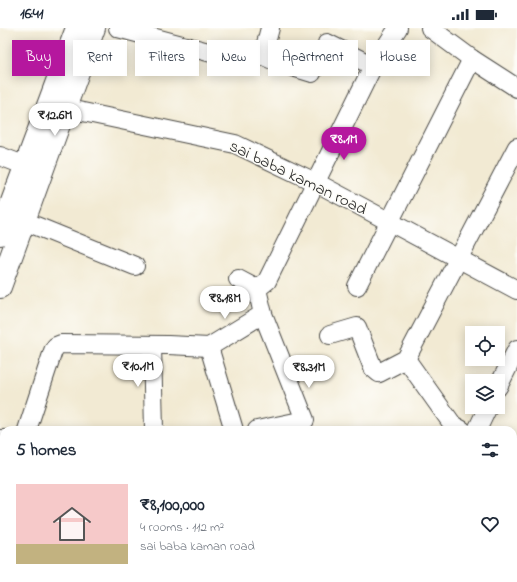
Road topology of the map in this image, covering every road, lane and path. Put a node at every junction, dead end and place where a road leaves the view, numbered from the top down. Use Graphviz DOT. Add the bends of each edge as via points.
graph roads {
  1 [pos="77,28"];
  2 [pos="94,28"];
  3 [pos="118,28"];
  4 [pos="270,28"];
  5 [pos="398,28"];
  6 [pos="430,28"];
  7 [pos="390,40"];
  8 [pos="207,52"];
  9 [pos="260,53"];
  10 [pos="472,59"];
  11 [pos="368,76"];
  12 [pos="517,88"];
  13 [pos="64,108"];
  14 [pos="517,147"];
  15 [pos="0,156"];
  16 [pos="26,166"];
  17 [pos="317,182"];
  18 [pos="24,221"];
  19 [pos="389,222"];
  20 [pos="0,234"];
  21 [pos="458,258"];
  22 [pos="135,266"];
  23 [pos="238,278"];
  24 [pos="357,286"];
  25 [pos="0,287"];
  26 [pos="257,289"];
  27 [pos="517,290"];
  28 [pos="263,314"];
  29 [pos="330,335"];
  30 [pos="152,345"];
  31 [pos="209,348"];
  32 [pos="517,349"];
  33 [pos="406,359"];
  34 [pos="504,374"];
  35 [pos="485,414"];
  36 [pos="308,425"];
  37 [pos="28,426"];
  38 [pos="154,426"];
  39 [pos="233,426"];
  40 [pos="298,426"];
  41 [pos="455,426"];
  42 [pos="479,426"];
  1 -- 16 [label="main road"];
  2 -- 13 [label="main road"];
  3 -- 8 [label="street"];
  4 -- 9 [label="street" via="265,47"];
  5 -- 7 [label="street"];
  6 -- 10 [label="street"];
  10 -- 12 [label="street"];
  10 -- 19 [label="street"];
  11 -- 17 [label="street"];
  13 -- 17 [label="street, sai baba kaman road" via="235,144"];
  13 -- 18 [label="main road"];
  14 -- 21 [label="street"];
  15 -- 16 [label="street"];
  16 -- 20 [label="main road"];
  17 -- 19 [label="street, sai baba kaman road"];
  17 -- 26 [label="street" via="267,281"];
  18 -- 22 [label="street"];
  18 -- 25 [label="main road"];
  19 -- 21 [label="street, sai baba kaman road"];
  19 -- 24 [label="street"];
  21 -- 27 [label="street, sai baba kaman road"];
  21 -- 33 [label="street"];
  23 -- 26 [label="street"];
  26 -- 28 [label="street"];
  28 -- 31 [label="street"];
  28 -- 36 [label="street"];
  29 -- 33 [label="street" via="357,327 373,368 379,373"];
  30 -- 31 [label="street"];
  30 -- 37 [label="street" via="56,346"];
  30 -- 38 [label="street"];
  31 -- 39 [label="street"];
  32 -- 34 [label="street"];
  33 -- 41 [label="street"];
  35 -- 42 [label="street"];
  36 -- 40 [label="street"];
}
